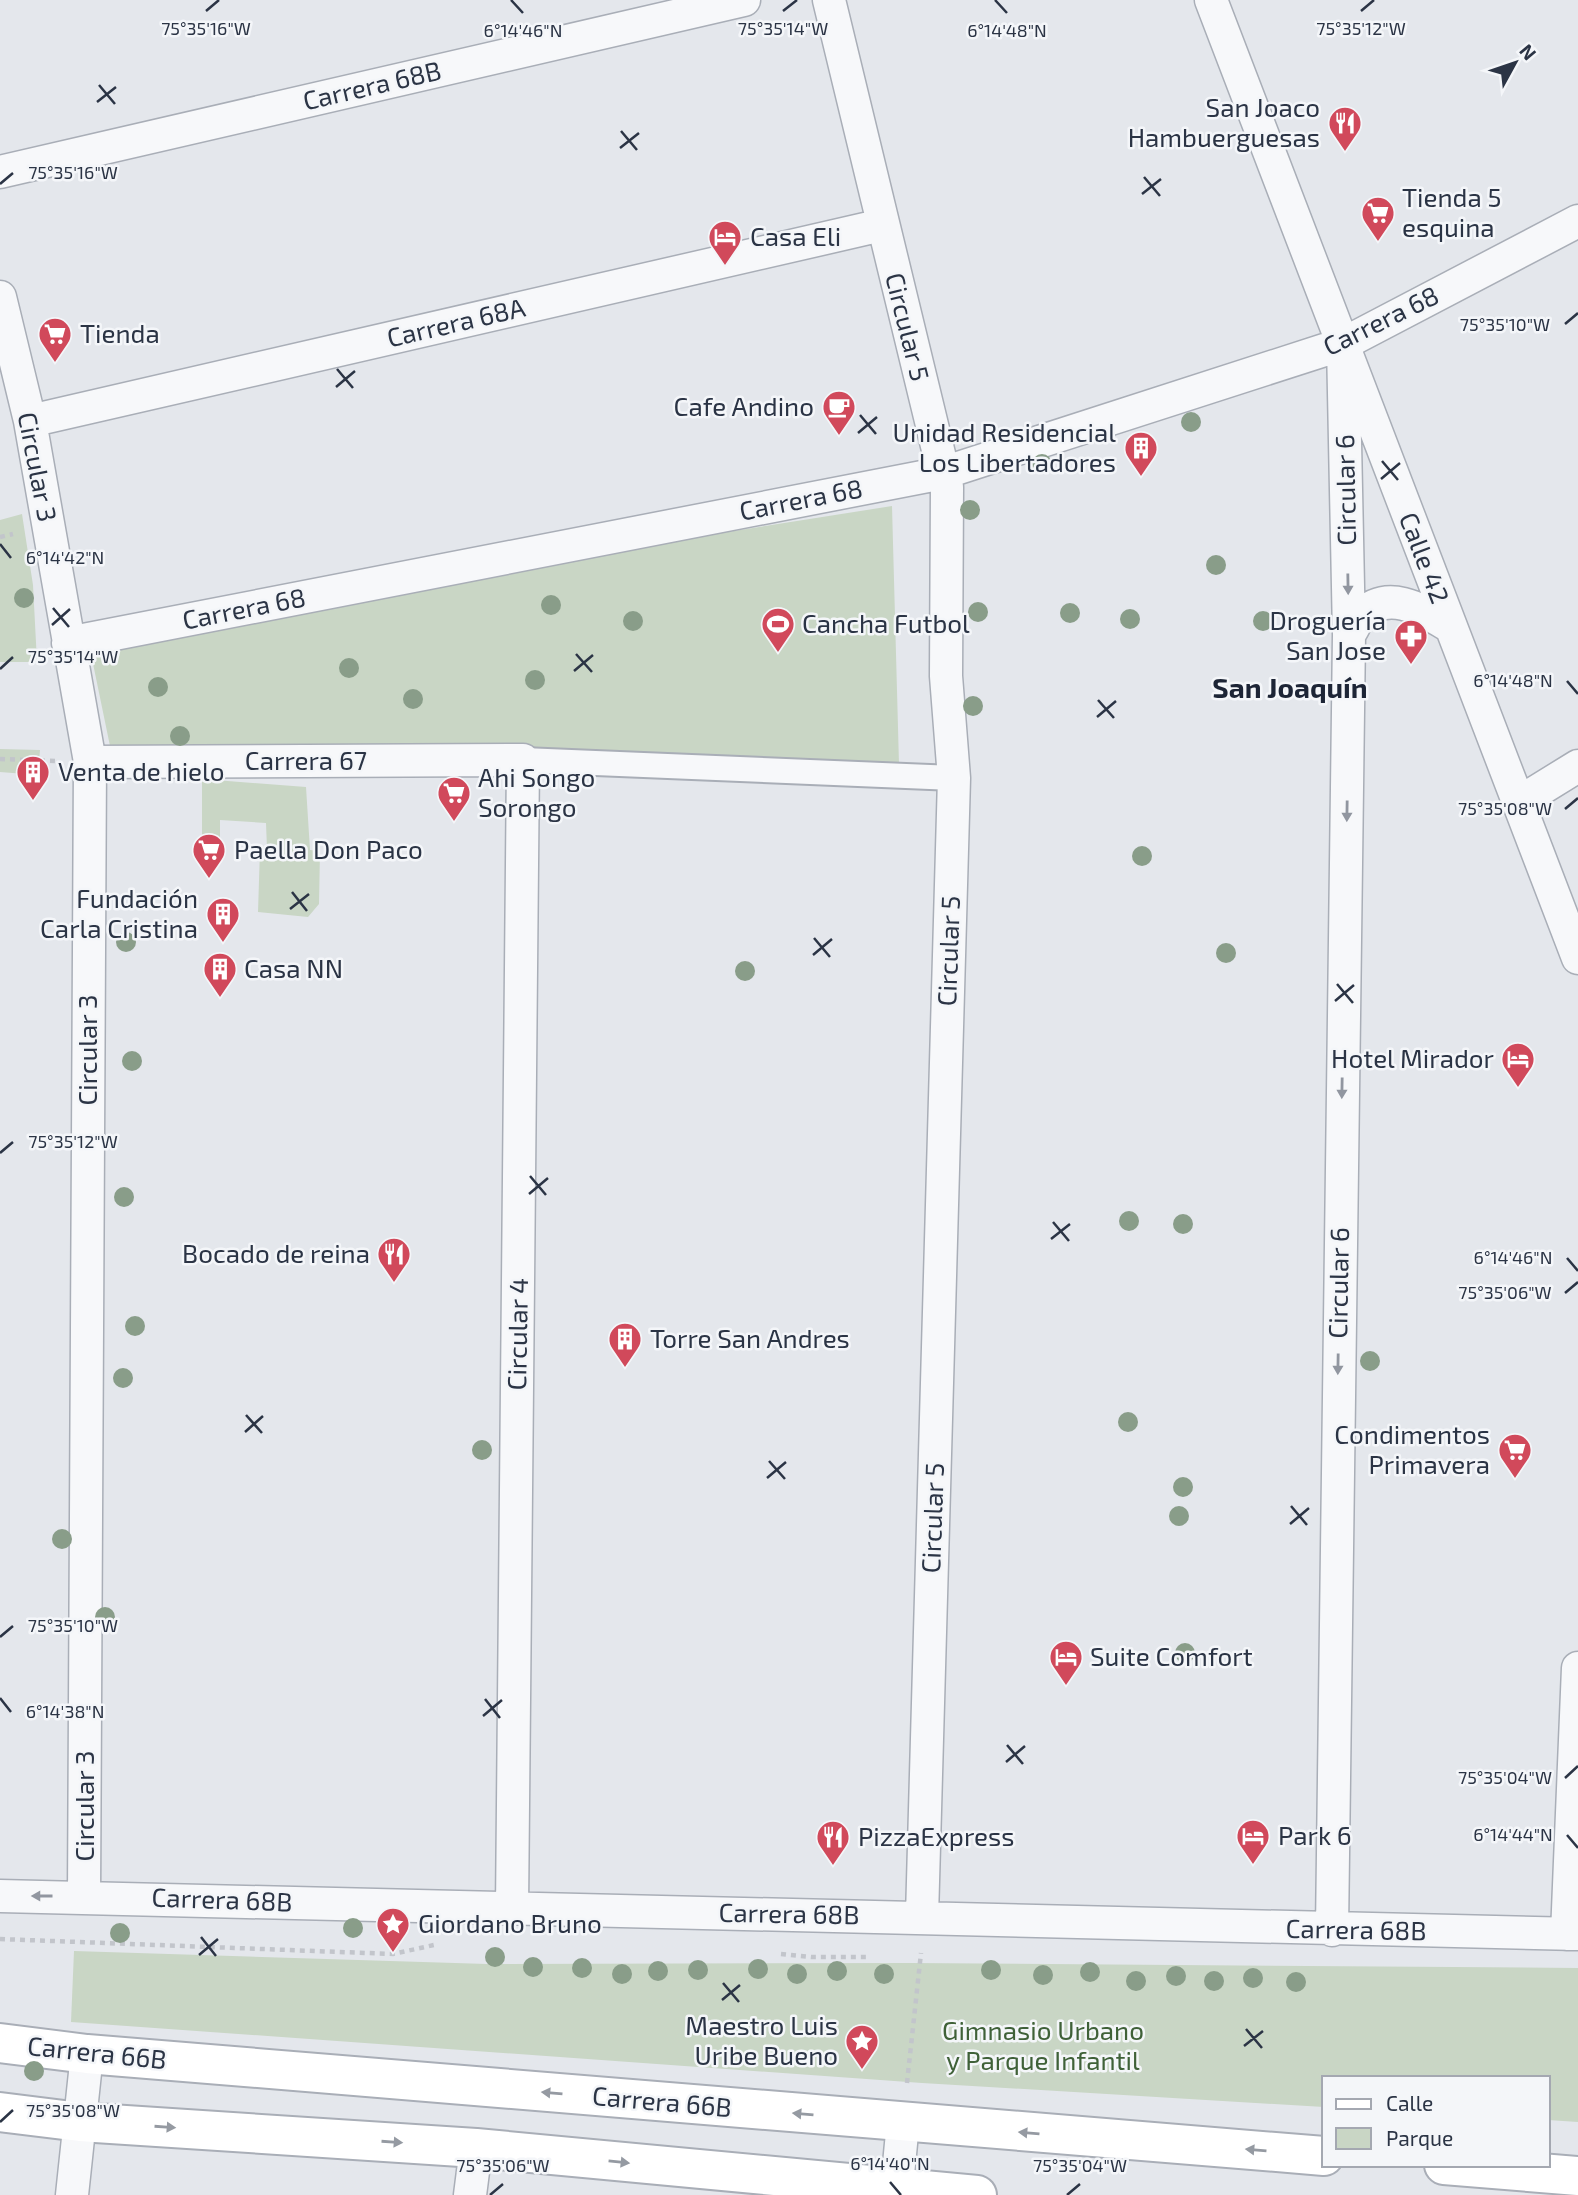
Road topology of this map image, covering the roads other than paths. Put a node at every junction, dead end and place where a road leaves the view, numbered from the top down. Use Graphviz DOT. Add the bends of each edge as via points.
graph roads {
  1 [pos="744,0"];
  2 [pos="829,0"];
  3 [pos="1210,0"];
  4 [pos="0,172"];
  5 [pos="1578,221"];
  6 [pos="882,225"];
  7 [pos="0,297"];
  8 [pos="1343,344"];
  9 [pos="30,421"];
  10 [pos="943,472"];
  11 [pos="1451,627"];
  12 [pos="1349,635"];
  13 [pos="68,643"];
  14 [pos="523,760"];
  15 [pos="90,762"];
  16 [pos="1578,766"];
  17 [pos="954,778"];
  18 [pos="1518,803"];
  19 [pos="1578,958"];
  20 [pos="1578,1668"];
  21 [pos="0,1896"];
  22 [pos="84,1896"];
  23 [pos="512,1909"];
  24 [pos="922,1917"];
  25 [pos="1332,1930"];
  26 [pos="1572,1934"];
  27 [pos="0,2043"];
  28 [pos="87,2054"];
  29 [pos="0,2112"];
  30 [pos="80,2122"];
  31 [pos="903,2123"];
  32 [pos="476,2148"];
  33 [pos="1322,2156"];
  34 [pos="1468,2167"];
  35 [pos="1578,2176"];
  36 [pos="897,2192"];
  37 [pos="72,2195"];
  38 [pos="470,2195"];
  39 [pos="977,2195"];
  1 -- 4 [label="street, Carrera 68B"];
  2 -- 6 [label="street, Circular 5"];
  3 -- 8 [label="street, Calle 42"];
  5 -- 8 [label="street, Carrera 68"];
  6 -- 9 [label="street, Carrera 68A"];
  6 -- 10 [label="street, Circular 5"];
  7 -- 9 [label="street, Circular 3"];
  8 -- 10 [label="street, Carrera 68"];
  8 -- 11 [label="street, Calle 42"];
  8 -- 12 [label="street, Circular 6, one-way"];
  9 -- 13 [label="street, Circular 3"];
  10 -- 13 [label="street, Carrera 68"];
  10 -- 17 [label="street, Circular 5" via="947,487 946,676"];
  11 -- 12 [label="street" via="1417,607 1382,602 1360,616"];
  11 -- 18 [label="street, Calle 42"];
  12 -- 25 [label="street, Circular 6, one-way"];
  13 -- 15 [label="street, Circular 3"];
  14 -- 15 [label="street, Carrera 67"];
  14 -- 17 [label="street"];
  14 -- 23 [label="street, Circular 4"];
  15 -- 22 [label="street, Circular 3"];
  16 -- 18 [label="street"];
  17 -- 24 [label="street, Circular 5"];
  18 -- 19 [label="street, Calle 42"];
  20 -- 26 [label="street"];
  22 -- 21 [label="street, Carrera 68B, one-way"];
  22 -- 23 [label="street, Carrera 68B"];
  23 -- 24 [label="street, Carrera 68B"];
  24 -- 25 [label="street, Carrera 68B"];
  25 -- 26 [label="street, Carrera 68B"];
  27 -- 28 [label="main road, Carrera 66B"];
  28 -- 30 [label="street"];
  31 -- 28 [label="main road, Carrera 66B, one-way"];
  29 -- 30 [label="main road"];
  30 -- 32 [label="main road, one-way"];
  30 -- 37 [label="street"];
  33 -- 31 [label="main road, Carrera 66B, one-way"];
  31 -- 36 [label="street"];
  32 -- 36 [label="main road, one-way"];
  32 -- 38 [label="street"];
  34 -- 35 [label="main road"];
  36 -- 39 [label="main road"];
}
